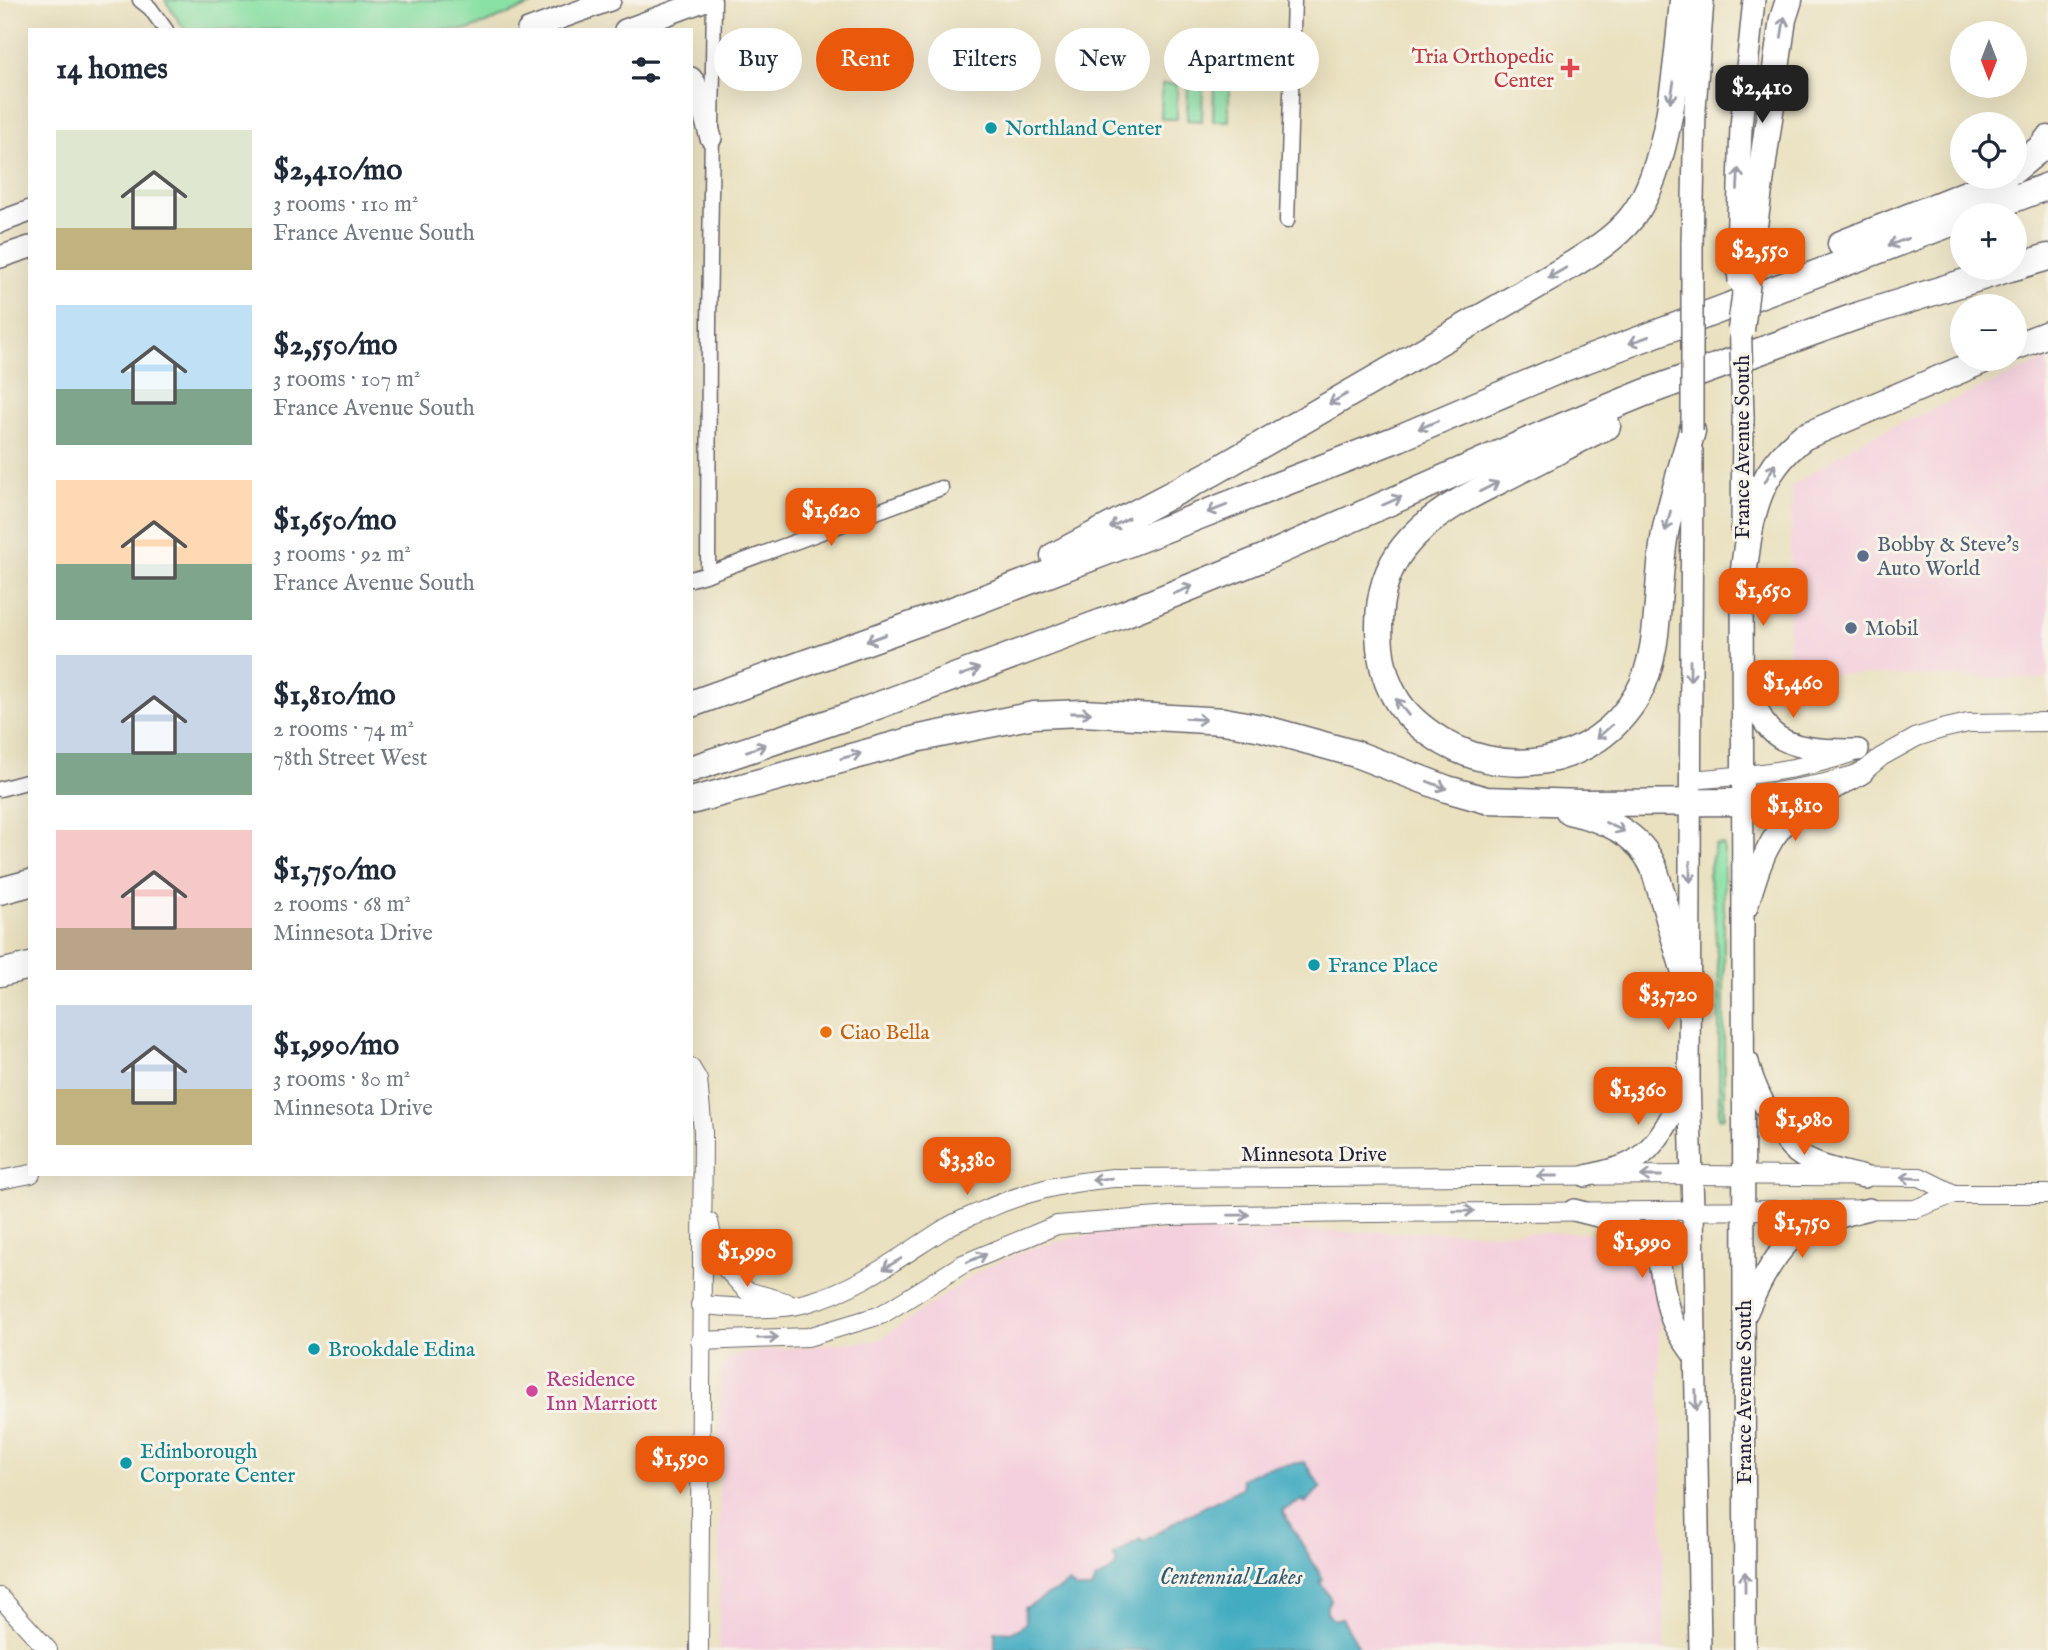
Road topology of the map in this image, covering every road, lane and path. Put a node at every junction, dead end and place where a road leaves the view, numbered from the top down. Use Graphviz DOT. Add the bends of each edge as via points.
graph roads {
  1 [pos="139,0"];
  2 [pos="610,0"];
  3 [pos="706,0"];
  4 [pos="714,0"];
  5 [pos="1294,0"];
  6 [pos="1683,0"];
  7 [pos="1703,0"];
  8 [pos="1754,0"];
  9 [pos="1789,0"];
  10 [pos="165,28"];
  11 [pos="533,28"];
  12 [pos="630,28"];
  13 [pos="693,80"];
  14 [pos="711,138"];
  15 [pos="2048,139"];
  16 [pos="2027,159"];
  17 [pos="2048,187"];
  18 [pos="1978,189"];
  19 [pos="2004,203"];
  20 [pos="28,212"];
  21 [pos="1287,221"];
  22 [pos="0,222"];
  23 [pos="1950,223"];
  24 [pos="1744,244"];
  25 [pos="28,248"];
  26 [pos="0,257"];
  27 [pos="2048,257"];
  28 [pos="2027,263"];
  29 [pos="1972,280"];
  30 [pos="1759,296"];
  31 [pos="1741,330"];
  32 [pos="1817,330"];
  33 [pos="2048,334"];
  34 [pos="2027,342"];
  35 [pos="1957,371"];
  36 [pos="1692,431"];
  37 [pos="941,488"];
  38 [pos="708,574"];
  39 [pos="693,578"];
  40 [pos="1742,585"];
  41 [pos="940,615"];
  42 [pos="1742,671"];
  43 [pos="693,703"];
  44 [pos="2048,722"];
  45 [pos="1858,750"];
  46 [pos="1881,757"];
  47 [pos="693,768"];
  48 [pos="1862,773"];
  49 [pos="28,782"];
  50 [pos="0,789"];
  51 [pos="1741,789"];
  52 [pos="1690,792"];
  53 [pos="693,799"];
  54 [pos="1526,802"];
  55 [pos="28,884"];
  56 [pos="0,891"];
  57 [pos="1741,922"];
  58 [pos="28,967"];
  59 [pos="0,973"];
  60 [pos="1689,986"];
  61 [pos="1741,1032"];
  62 [pos="693,1071"];
  63 [pos="1689,1079"];
  64 [pos="28,1175"];
  65 [pos="1693,1175"];
  66 [pos="1586,1176"];
  67 [pos="1744,1176"];
  68 [pos="1864,1177"];
  69 [pos="0,1180"];
  70 [pos="703,1189"];
  71 [pos="1954,1194"];
  72 [pos="2048,1194"];
  73 [pos="1869,1209"];
  74 [pos="1574,1210"];
  75 [pos="1693,1210"];
  76 [pos="1744,1210"];
  77 [pos="700,1305"];
  78 [pos="796,1305"];
  79 [pos="1743,1320"];
  80 [pos="700,1341"];
  81 [pos="1695,1357"];
  82 [pos="0,1597"];
  83 [pos="48,1650"];
  84 [pos="699,1650"];
  85 [pos="1700,1650"];
  86 [pos="1745,1650"];
  1 -- 10 [label="street"];
  2 -- 11 [label="main road"];
  3 -- 12 [label="main road"];
  4 -- 14 [label="street"];
  5 -- 21 [label="street"];
  6 -- 41 [label="highway, one-way" via="1678,58 1660,154 1644,200 1620,231 1560,272 1214,472"];
  7 -- 36 [label="main road, bridge" via="1695,109"];
  24 -- 8 [label="main road, one-way" via="1741,126"];
  24 -- 9 [label="highway, one-way"];
  13 -- 14 [label="main road"];
  14 -- 38 [label="street"];
  15 -- 16 [label="highway"];
  17 -- 19 [label="highway"];
  18 -- 30 [label="highway" via="1830,248"];
  20 -- 22 [label="main road"];
  23 -- 30 [label="highway, one-way"];
  24 -- 31 [label="highway, bridge"];
  25 -- 26 [label="main road"];
  27 -- 28 [label="highway"];
  29 -- 32 [label="highway"];
  30 -- 41 [label="highway, one-way" via="1564,368 1336,463"];
  31 -- 40 [label="main road, France Avenue South, bridge"];
  36 -- 32 [label="highway, one-way" via="1665,530 1648,671 1625,712 1595,740 1539,763 1498,763 1465,754 1412,719 1396,700 1382,665 1380,600 1391,565 1426,524 1452,505 1586,435"];
  47 -- 32 [label="highway, one-way" via="1124,614 1644,393"];
  33 -- 34 [label="highway"];
  40 -- 35 [label="highway, one-way" via="1752,516 1771,468 1785,451 1822,428"];
  36 -- 52 [label="main road, one-way"];
  37 -- 38 [label="street"];
  38 -- 39 [label="street"];
  40 -- 42 [label="main road, France Avenue South"];
  41 -- 43 [label="highway, one-way"];
  42 -- 45 [label="main road" via="1770,731 1798,747"];
  42 -- 51 [label="main road, France Avenue South"];
  44 -- 46 [label="street" via="1957,725 1917,737"];
  45 -- 46 [label="street"];
  45 -- 51 [label="street"];
  46 -- 48 [label="street"];
  48 -- 51 [label="street" via="1754,796"];
  48 -- 57 [label="main road" via="1811,801 1779,830"];
  49 -- 50 [label="street"];
  51 -- 52 [label="highway"];
  51 -- 57 [label="main road, France Avenue South"];
  52 -- 54 [label="highway"];
  52 -- 60 [label="main road, one-way"];
  53 -- 54 [label="highway, one-way" via="920,738 1034,715 1083,713 1224,721 1262,728 1356,754 1486,800"];
  54 -- 60 [label="highway, one-way" via="1588,816 1625,831 1639,844 1654,868"];
  55 -- 56 [label="highway"];
  57 -- 61 [label="main road, France Avenue South"];
  58 -- 59 [label="highway"];
  60 -- 63 [label="main road"];
  61 -- 67 [label="main road, France Avenue South"];
  61 -- 68 [label="main road" via="1752,1080 1773,1121 1797,1153"];
  62 -- 70 [label="street" via="698,1080 703,1132"];
  63 -- 65 [label="main road"];
  63 -- 66 [label="main road" via="1661,1134 1633,1161"];
  64 -- 69 [label="street"];
  65 -- 66 [label="street, Minnesota Drive, one-way"];
  65 -- 67 [label="street, Minnesota Drive"];
  65 -- 75 [label="main road"];
  66 -- 78 [label="street, Minnesota Drive, one-way" via="1161,1177 1069,1182 1014,1197 949,1226 846,1289"];
  67 -- 68 [label="street, Minnesota Drive"];
  67 -- 76 [label="main road, France Avenue South"];
  71 -- 68 [label="street, Minnesota Drive, one-way" via="1920,1177"];
  70 -- 77 [label="street"];
  70 -- 78 [label="street" via="717,1259 747,1291"];
  71 -- 72 [label="street, Minnesota Drive"];
  71 -- 73 [label="street, Minnesota Drive" via="1914,1209"];
  73 -- 76 [label="street, Minnesota Drive"];
  73 -- 79 [label="main road" via="1832,1218 1790,1240 1763,1277"];
  74 -- 75 [label="street, Minnesota Drive"];
  80 -- 74 [label="street, Minnesota Drive, one-way" via="808,1337 881,1315 963,1264 1057,1224 1171,1216"];
  74 -- 81 [label="main road" via="1620,1223 1640,1234 1655,1251 1672,1320"];
  75 -- 76 [label="street, Minnesota Drive"];
  75 -- 81 [label="main road"];
  76 -- 79 [label="main road, France Avenue South"];
  77 -- 78 [label="street, Minnesota Drive" via="764,1309"];
  77 -- 80 [label="street"];
  86 -- 79 [label="main road, France Avenue South, one-way"];
  80 -- 84 [label="street"];
  81 -- 85 [label="main road, one-way"];
  82 -- 83 [label="street"];
}
